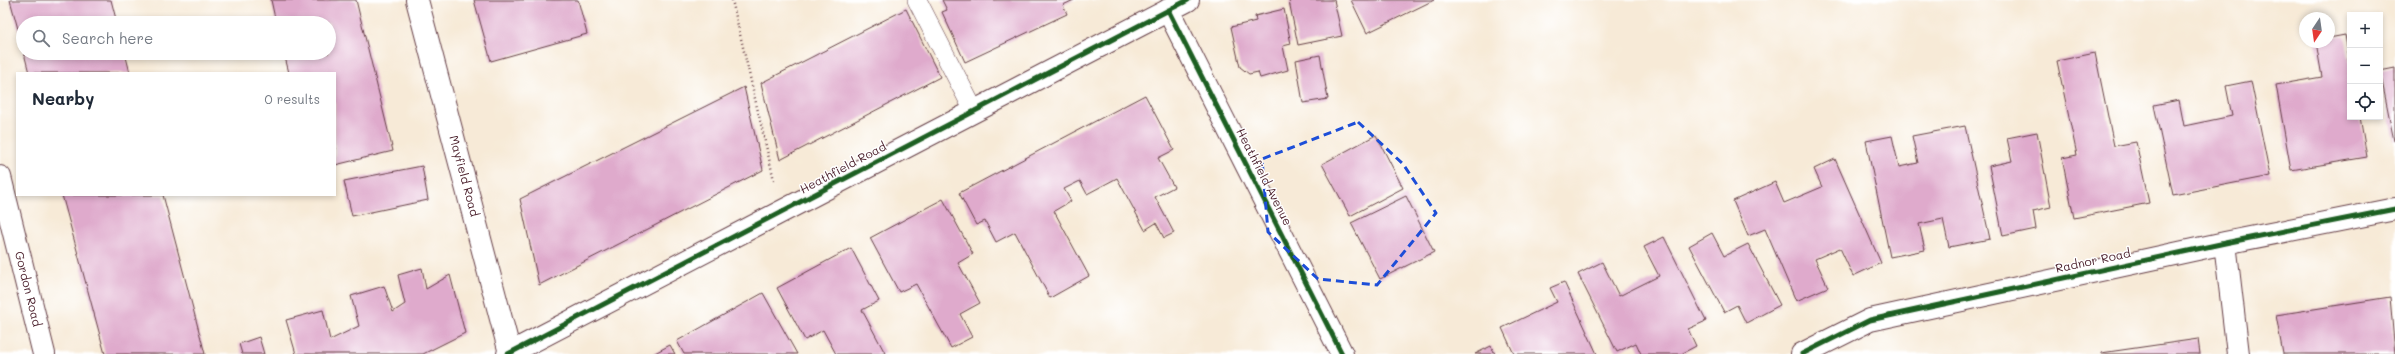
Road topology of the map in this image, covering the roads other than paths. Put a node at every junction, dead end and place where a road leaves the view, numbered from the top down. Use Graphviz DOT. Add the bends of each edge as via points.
graph roads {
  1 [pos="417,0"];
  2 [pos="917,0"];
  3 [pos="1188,0"];
  4 [pos="1168,10"];
  5 [pos="974,111"];
  6 [pos="0,177"];
  7 [pos="2395,209"];
  8 [pos="2225,243"];
  9 [pos="509,353"];
  10 [pos="44,354"];
  11 [pos="1342,354"];
  12 [pos="1802,354"];
  13 [pos="2238,354"];
  1 -- 9 [label="street, Mayfield Road"];
  2 -- 5 [label="lane"];
  3 -- 4 [label="street, Heathfield Road"];
  4 -- 5 [label="street, Heathfield Road"];
  4 -- 11 [label="street, Heathfield Avenue"];
  5 -- 9 [label="street, Heathfield Road"];
  6 -- 10 [label="street, Gordon Road"];
  7 -- 8 [label="street, Radnor Road"];
  8 -- 12 [label="street, Radnor Road" via="1870,320"];
  8 -- 13 [label="street"];
}
